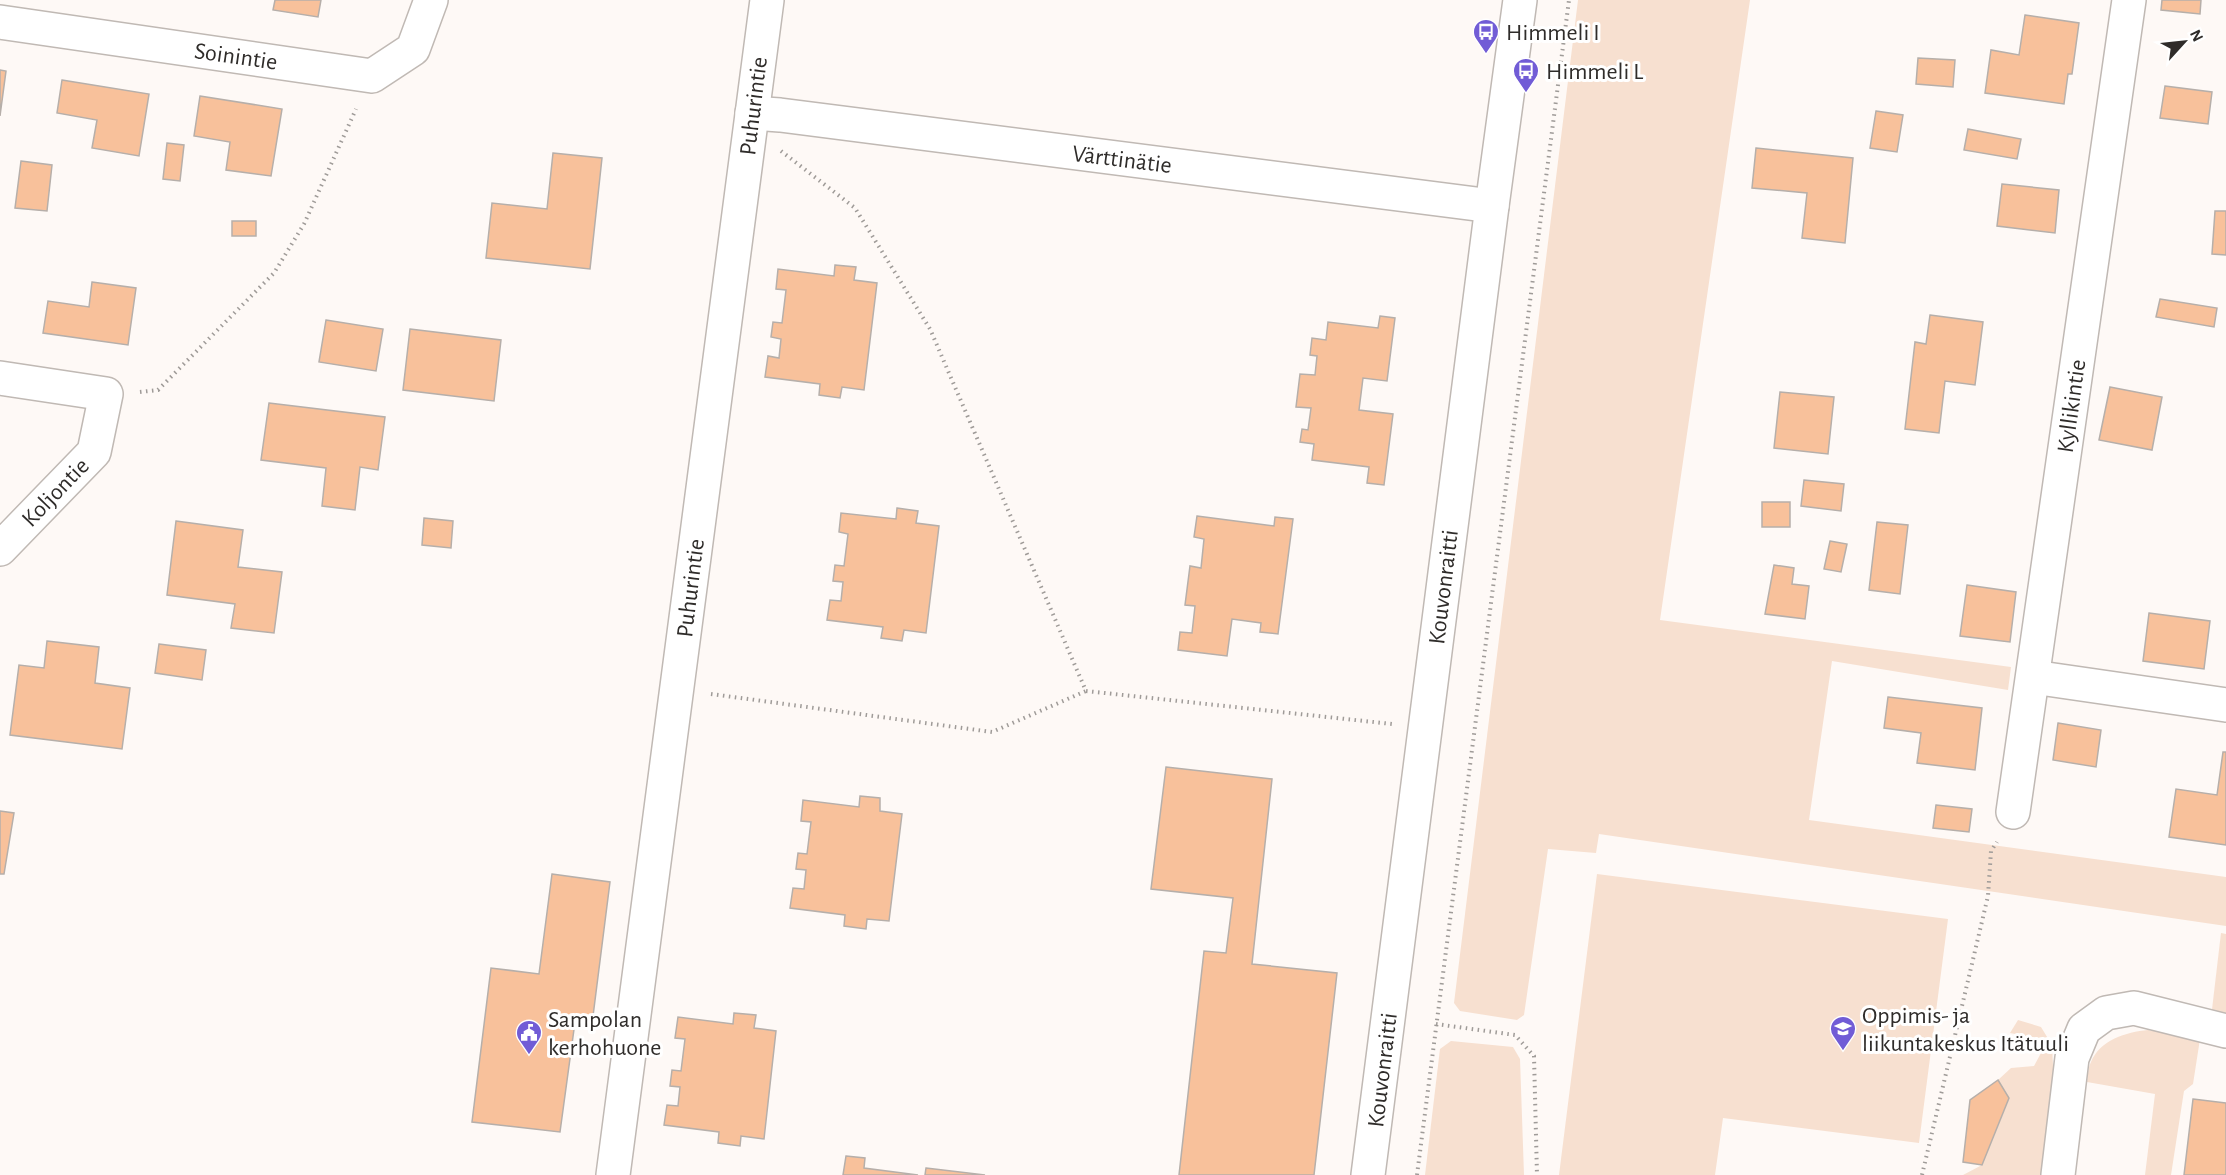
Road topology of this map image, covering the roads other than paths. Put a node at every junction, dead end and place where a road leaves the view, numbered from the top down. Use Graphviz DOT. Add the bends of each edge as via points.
graph roads {
  1 [pos="431,0"];
  2 [pos="767,0"];
  3 [pos="1520,0"];
  4 [pos="2129,0"];
  5 [pos="0,22"];
  6 [pos="752,113"];
  7 [pos="1491,206"];
  8 [pos="0,378"];
  9 [pos="0,549"];
  10 [pos="2033,677"];
  11 [pos="2226,705"];
  12 [pos="2013,812"];
  13 [pos="2226,1031"];
  14 [pos="613,1175"];
  15 [pos="1368,1175"];
  16 [pos="2058,1175"];
  1 -- 5 [label="street, Soinintie" via="413,49 372,76"];
  2 -- 6 [label="street, Puhurintie"];
  3 -- 7 [label="street, Kouvonraitti"];
  4 -- 10 [label="street, Kyllikintie"];
  6 -- 7 [label="street, Värttinätie"];
  6 -- 14 [label="street, Puhurintie"];
  7 -- 15 [label="street, Kouvonraitti"];
  8 -- 9 [label="street, Koljontie" via="106,394 94,452"];
  10 -- 11 [label="street"];
  10 -- 12 [label="street, Kyllikintie"];
  13 -- 16 [label="street" via="2134,1008 2106,1013 2084,1029 2072,1058"];
}
